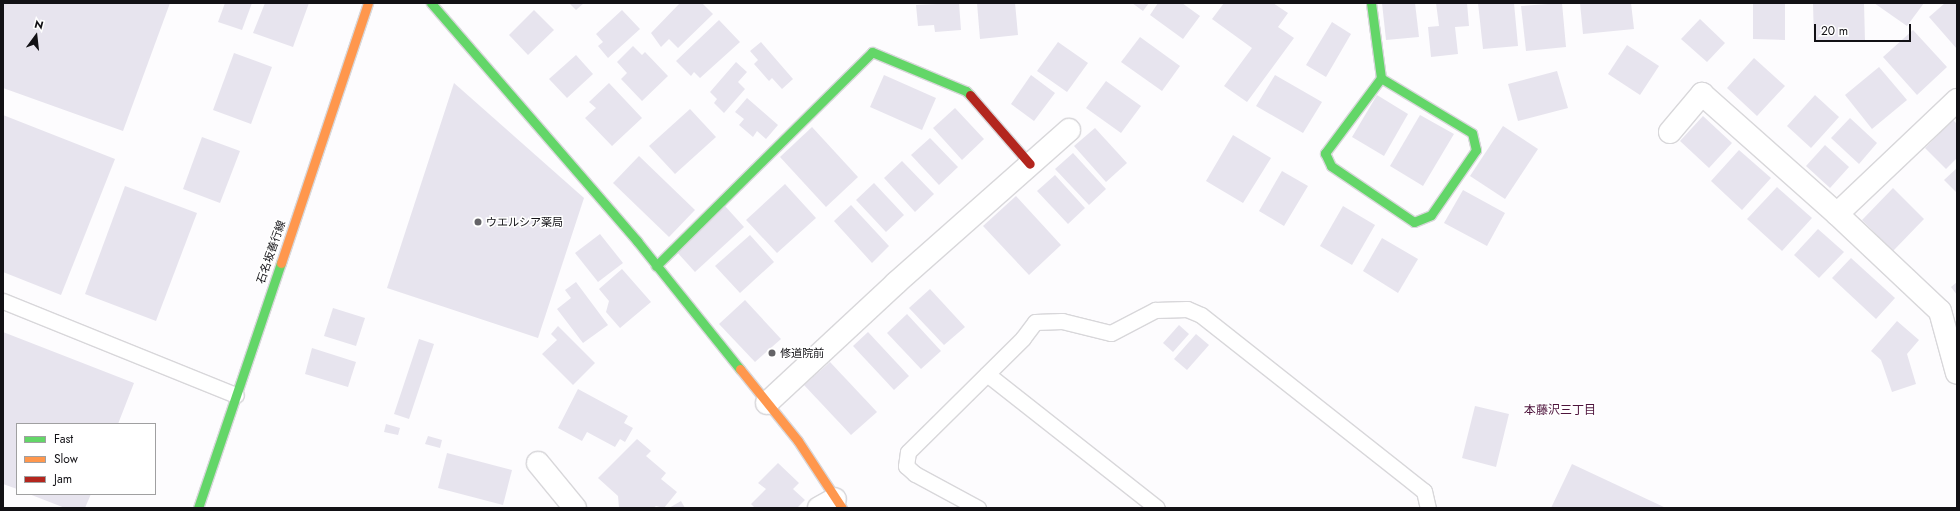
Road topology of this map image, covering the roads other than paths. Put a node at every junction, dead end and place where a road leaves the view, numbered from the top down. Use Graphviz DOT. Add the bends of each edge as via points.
graph roads {
  1 [pos="368,3"];
  2 [pos="431,3"];
  3 [pos="1371,3"];
  4 [pos="1381,78"];
  5 [pos="1957,100"];
  6 [pos="1069,130"];
  7 [pos="1670,132"];
  8 [pos="1030,164"];
  9 [pos="1837,214"];
  10 [pos="656,266"];
  11 [pos="3,301"];
  12 [pos="1957,373"];
  13 [pos="987,374"];
  14 [pos="236,395"];
  15 [pos="767,403"];
  16 [pos="538,464"];
  17 [pos="832,505"];
  18 [pos="198,508"];
  19 [pos="575,508"];
  20 [pos="978,508"];
  21 [pos="1157,508"];
  22 [pos="1428,508"];
  1 -- 14 [label="street, 石名坂善行線"];
  2 -- 10 [label="street"];
  3 -- 4 [label="street"];
  4 -- 4 [label="street" via="1324,152 1331,166 1414,222 1432,215 1476,150 1472,133"];
  5 -- 9 [label="street"];
  6 -- 8 [label="street"];
  7 -- 9 [label="street" via="1702,94"];
  8 -- 10 [label="street" via="966,91 872,52"];
  8 -- 15 [label="street" via="896,283"];
  9 -- 12 [label="street" via="1940,311"];
  10 -- 15 [label="street"];
  11 -- 14 [label="lane"];
  13 -- 20 [label="lane" via="908,452 906,466 915,474"];
  13 -- 21 [label="lane"];
  13 -- 22 [label="lane" via="1035,322 1062,321 1111,333 1155,310 1187,309 1201,315 1424,491"];
  14 -- 18 [label="street, 石名坂善行線"];
  15 -- 17 [label="street" via="798,440"];
  16 -- 19 [label="street"];
}
